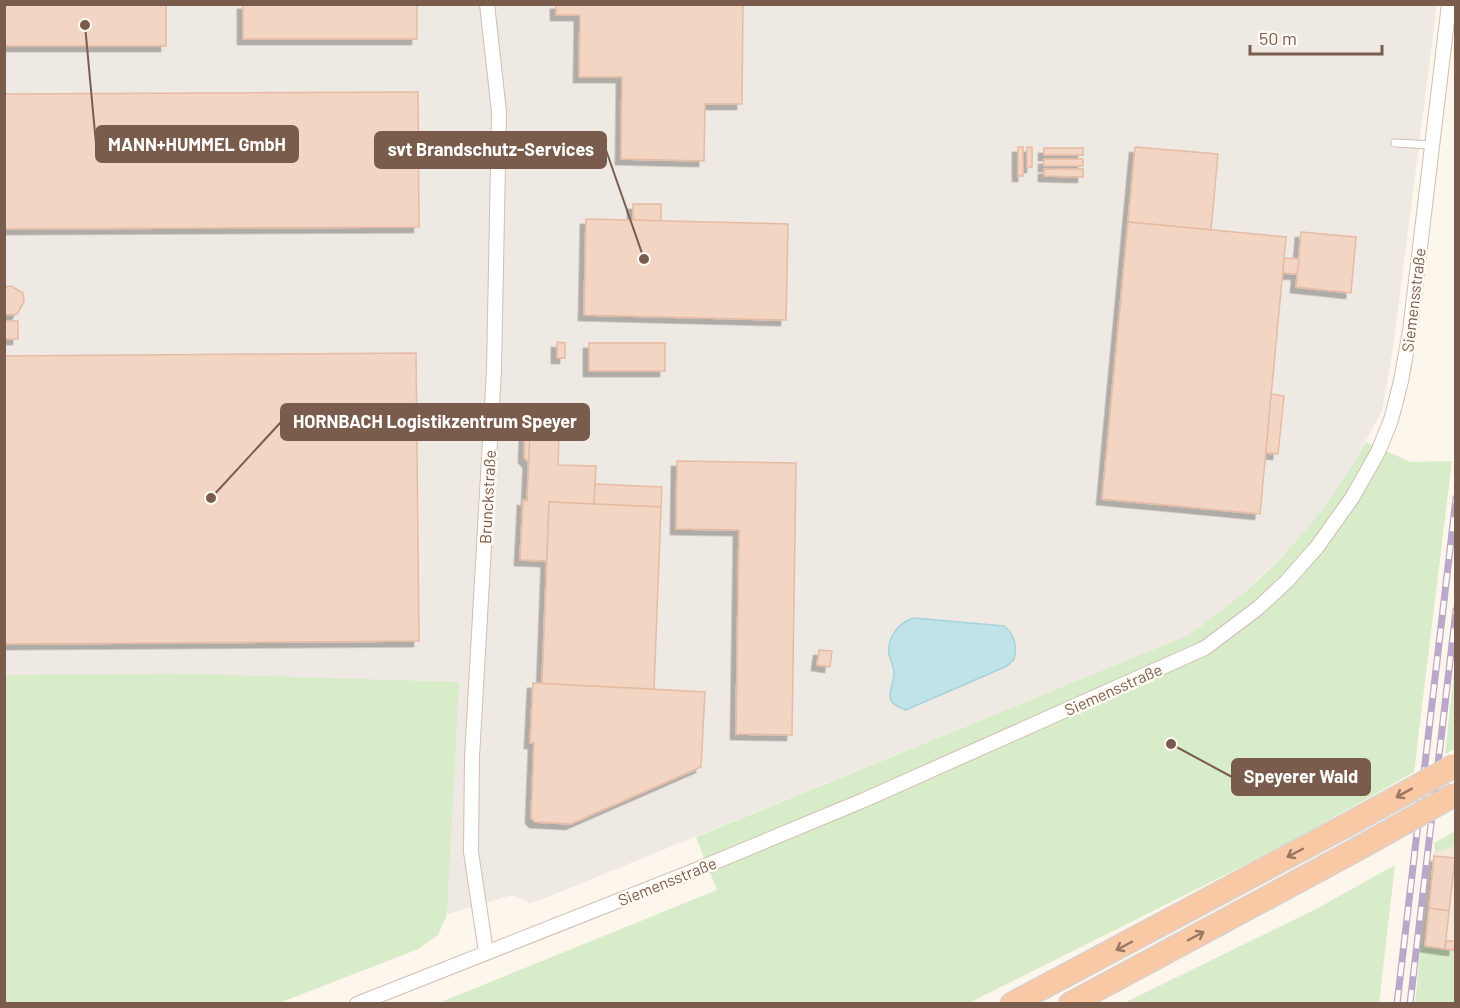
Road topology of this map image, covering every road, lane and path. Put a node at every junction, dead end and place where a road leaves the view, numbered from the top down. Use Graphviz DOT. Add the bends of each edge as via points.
graph roads {
  1 [pos="488,4"];
  2 [pos="1449,4"];
  3 [pos="1395,143"];
  4 [pos="1432,145"];
  5 [pos="1455,765"];
  6 [pos="1455,794"];
  7 [pos="486,952"];
  8 [pos="357,1004"];
  9 [pos="1012,1004"];
  10 [pos="1070,1004"];
  1 -- 7 [label="street, Brunckstraße" via="499,112 494,358 472,757 471,852"];
  2 -- 4 [label="street, Siemensstraße"];
  3 -- 4 [label="lane"];
  4 -- 7 [label="street, Siemensstraße" via="1410,331 1391,420 1367,473 1334,524 1287,581 1258,608 1205,648 686,874"];
  5 -- 9 [label="highway, one-way, bridge"];
  10 -- 6 [label="highway, one-way, bridge"];
  7 -- 8 [label="street, Siemensstraße"];
}
